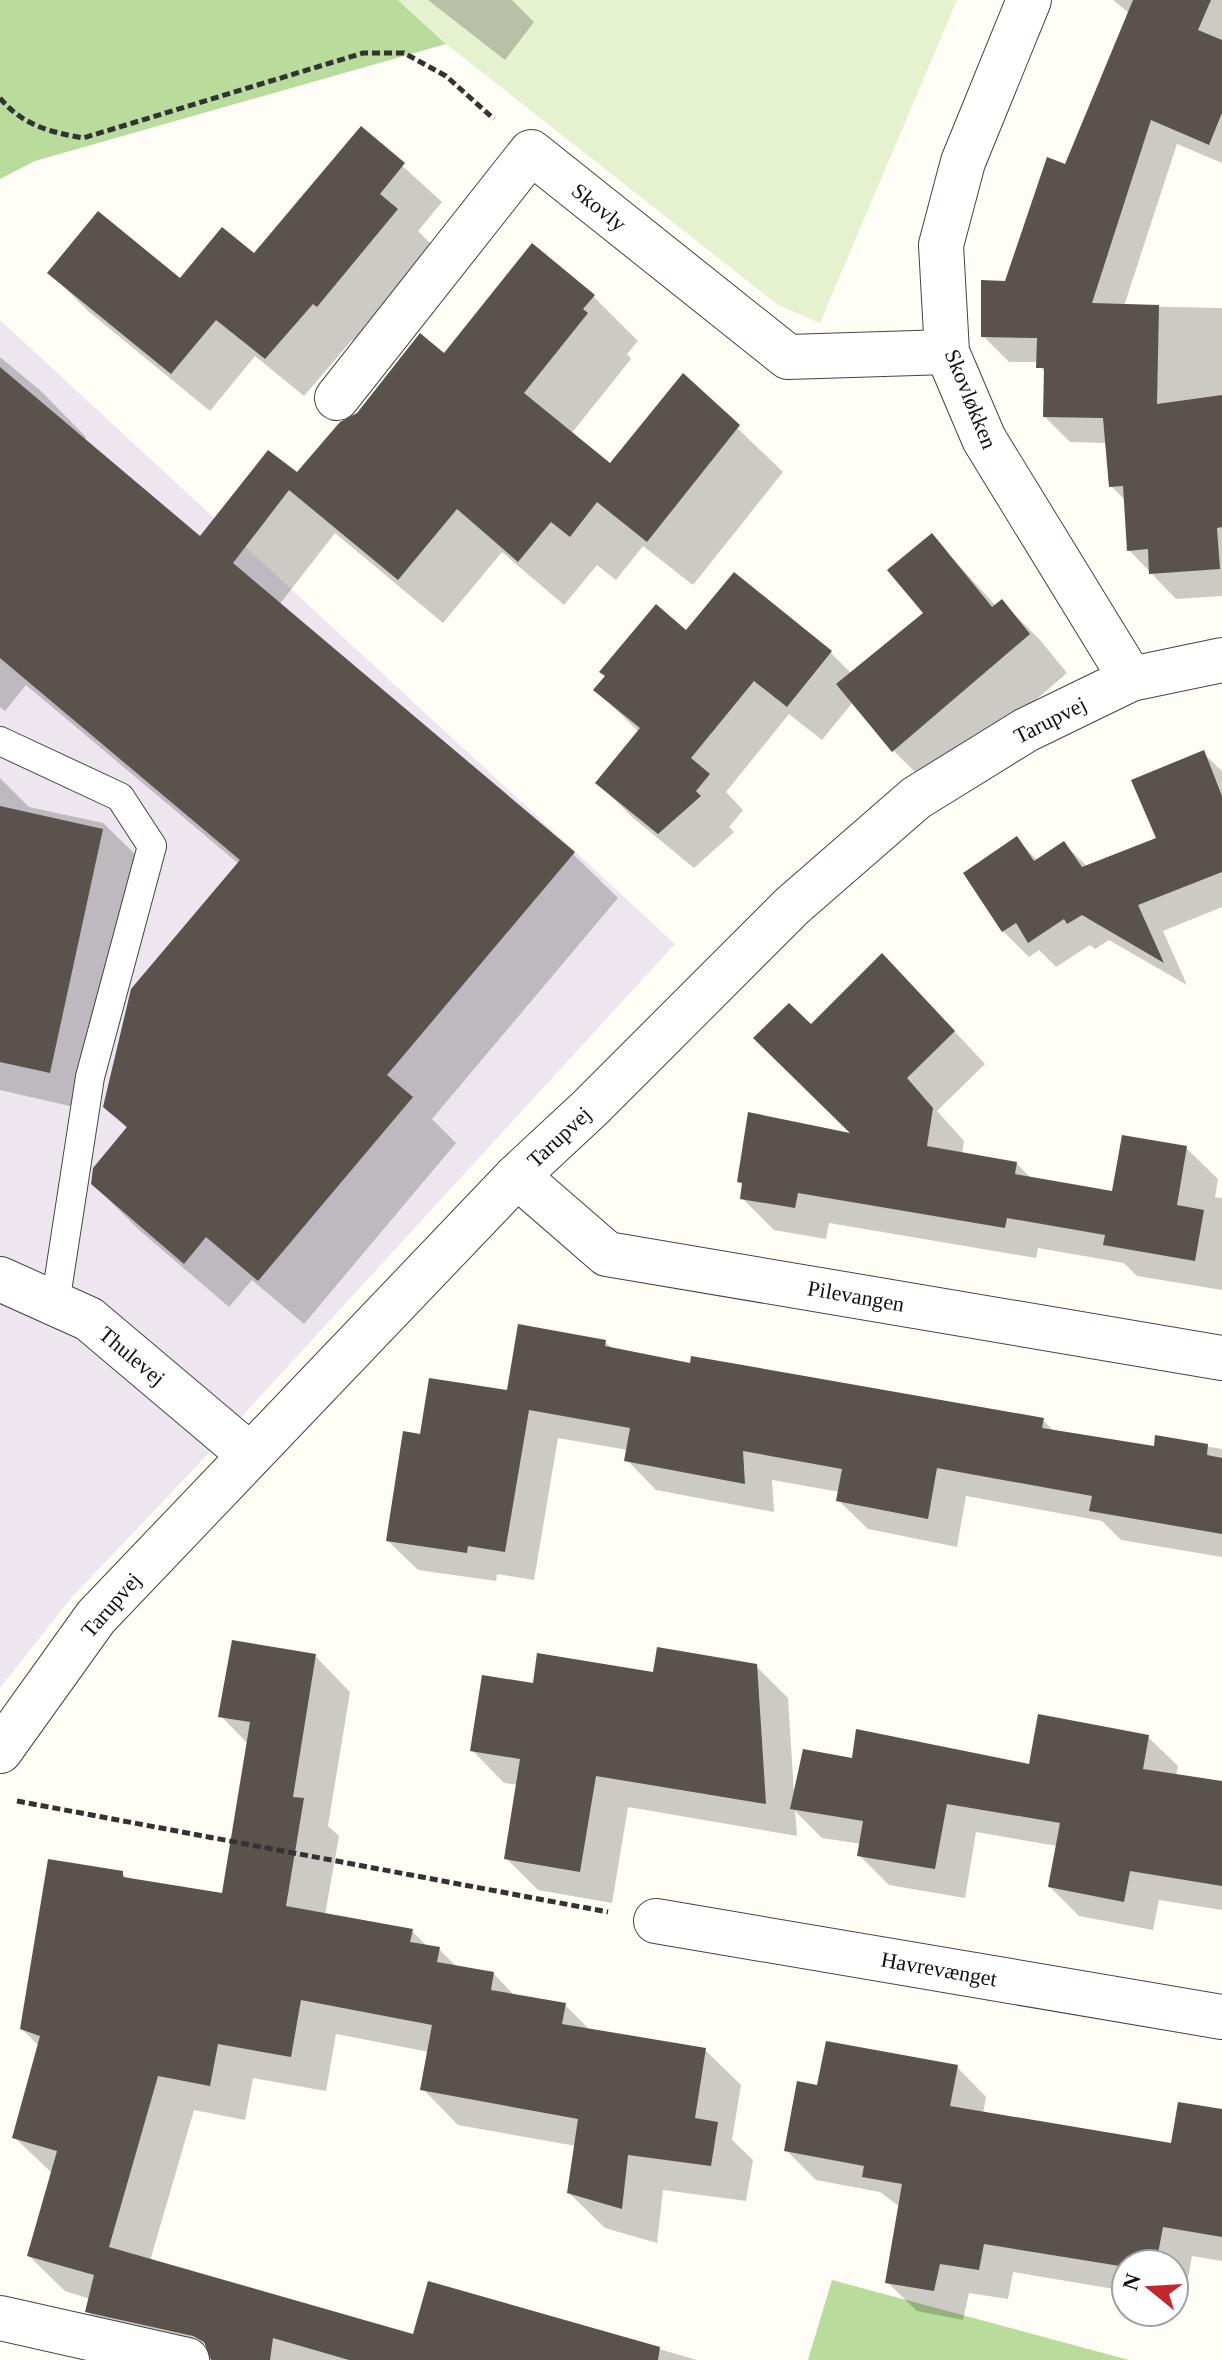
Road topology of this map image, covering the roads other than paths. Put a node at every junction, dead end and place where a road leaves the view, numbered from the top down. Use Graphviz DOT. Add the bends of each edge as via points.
graph roads {
  1 [pos="1029,0"];
  2 [pos="947,352"];
  3 [pos="337,398"];
  4 [pos="1222,660"];
  5 [pos="1131,679"];
  6 [pos="0,741"];
  7 [pos="517,1176"];
  8 [pos="0,1279"];
  9 [pos="55,1304"];
  10 [pos="1222,1358"];
  11 [pos="250,1455"];
  12 [pos="0,1751"];
  13 [pos="656,1921"];
  14 [pos="1222,2017"];
  15 [pos="0,2318"];
  16 [pos="187,2360"];
  1 -- 2 [label="street, Skovløkken" via="963,162 941,245"];
  2 -- 3 [label="street, Skovly" via="788,357 531,152"];
  2 -- 5 [label="street, Skovløkken" via="984,439"];
  4 -- 5 [label="street, Tarupvej"];
  5 -- 7 [label="street, Tarupvej" via="1026,730 916,798 792,906"];
  6 -- 9 [label="lane" via="120,797 152,846 90,1077"];
  7 -- 10 [label="street, Pilevangen" via="607,1254"];
  7 -- 11 [label="street, Tarupvej"];
  8 -- 9 [label="street, Thulevej"];
  9 -- 11 [label="street, Thulevej" via="89,1319"];
  11 -- 12 [label="street, Tarupvej" via="96,1617"];
  13 -- 14 [label="street, Havrevænget"];
  15 -- 16 [label="street"];
}
